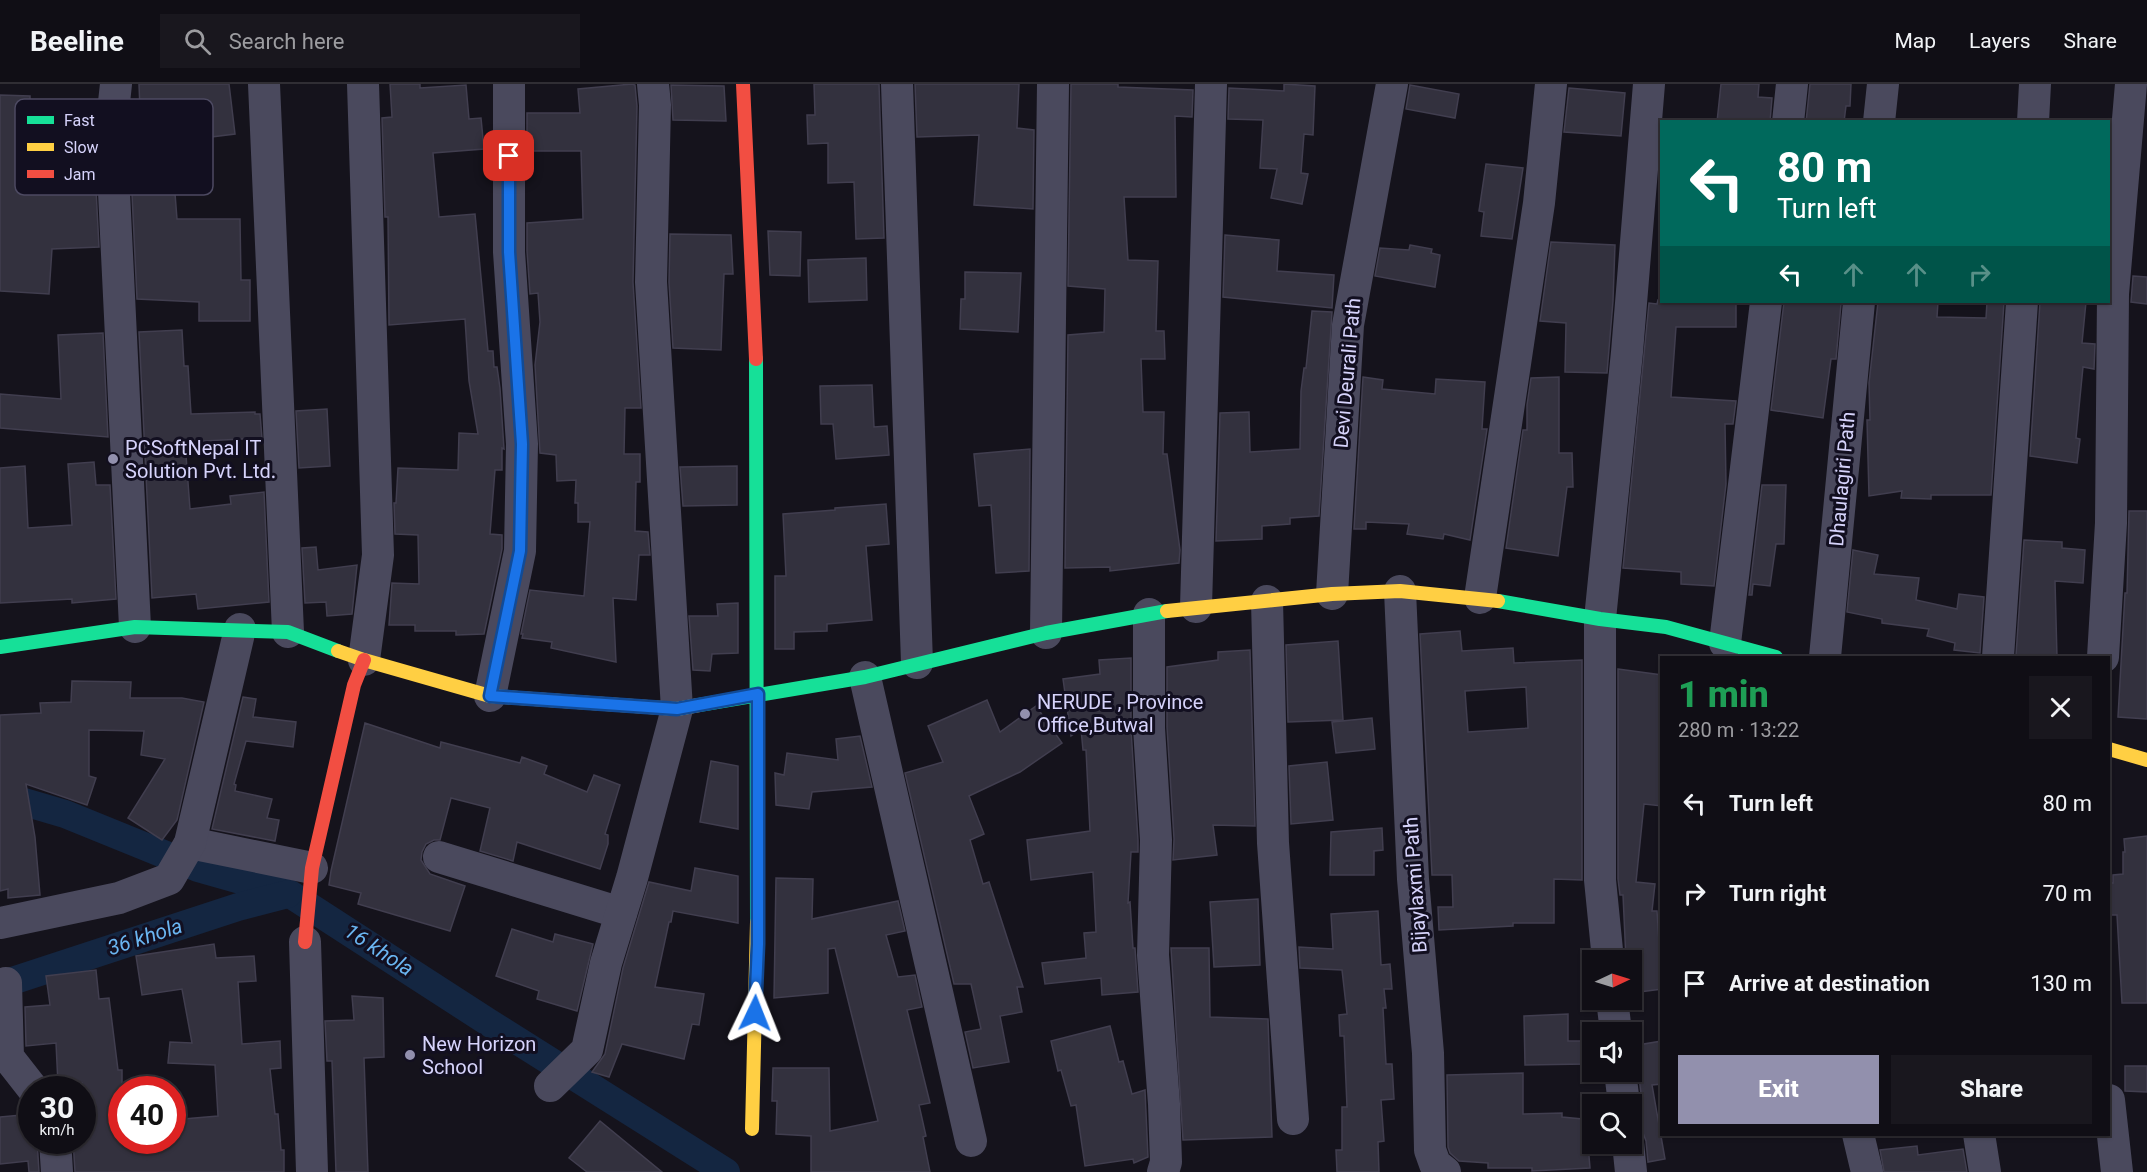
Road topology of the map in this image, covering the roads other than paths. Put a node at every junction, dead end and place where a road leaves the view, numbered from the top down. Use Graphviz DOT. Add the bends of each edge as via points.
graph roads {
  1 [pos="116,84"];
  2 [pos="264,84"];
  3 [pos="363,84"];
  4 [pos="509,84"];
  5 [pos="653,84"];
  6 [pos="743,84"];
  7 [pos="897,84"];
  8 [pos="1053,84"];
  9 [pos="1211,84"];
  10 [pos="1392,84"];
  11 [pos="1551,84"];
  12 [pos="1649,84"];
  13 [pos="1792,84"];
  14 [pos="1883,84"];
  15 [pos="2035,84"];
  16 [pos="2131,84"];
  17 [pos="114,99"];
  18 [pos="1788,120"];
  19 [pos="1879,120"];
  20 [pos="2033,120"];
  21 [pos="114,195"];
  22 [pos="1766,303"];
  23 [pos="1859,303"];
  24 [pos="2022,303"];
  25 [pos="1400,591"];
  26 [pos="1332,594"];
  27 [pos="1480,598"];
  28 [pos="1267,601"];
  29 [pos="1196,607"];
  30 [pos="1149,614"];
  31 [pos="1600,619"];
  32 [pos="135,627"];
  33 [pos="240,628"];
  34 [pos="288,632"];
  35 [pos="1046,633"];
  36 [pos="1725,643"];
  37 [pos="0,646"];
  38 [pos="1772,656"];
  39 [pos="1825,656"];
  40 [pos="1998,656"];
  41 [pos="2103,656"];
  42 [pos="364,660"];
  43 [pos="917,663"];
  44 [pos="865,676"];
  45 [pos="758,694"];
  46 [pos="490,696"];
  47 [pos="677,709"];
  48 [pos="2110,749"];
  49 [pos="2147,760"];
  50 [pos="190,843"];
  51 [pos="440,857"];
  52 [pos="311,877"];
  53 [pos="621,913"];
  54 [pos="0,923"];
  55 [pos="304,942"];
  56 [pos="1607,950"];
  57 [pos="6,983"];
  58 [pos="23,1076"];
  59 [pos="550,1086"];
  60 [pos="2110,1109"];
  61 [pos="1293,1119"];
  62 [pos="752,1129"];
  63 [pos="1858,1136"];
  64 [pos="1979,1136"];
  65 [pos="971,1141"];
  66 [pos="56,1154"];
  67 [pos="1629,1154"];
  68 [pos="1164,1167"];
  69 [pos="57,1172"];
  70 [pos="312,1172"];
  71 [pos="1445,1172"];
  72 [pos="1631,1172"];
  73 [pos="1867,1172"];
  74 [pos="1985,1172"];
  75 [pos="2117,1172"];
  1 -- 17 [label="street"];
  2 -- 34 [label="street"];
  3 -- 42 [label="street" via="378,555"];
  4 -- 46 [label="street" via="509,252 522,444 520,551"];
  5 -- 47 [label="street" via="651,282"];
  6 -- 45 [label="street" via="756,369"];
  7 -- 43 [label="street"];
  8 -- 35 [label="street"];
  9 -- 29 [label="street"];
  10 -- 26 [label="street, Devi Deurali Path" via="1348,325"];
  11 -- 27 [label="street" via="1539,203"];
  12 -- 31 [label="street"];
  13 -- 18 [label="street"];
  14 -- 19 [label="street"];
  15 -- 20 [label="street"];
  16 -- 41 [label="street" via="2113,294 2111,523"];
  21 -- 32 [label="street"];
  22 -- 36 [label="street"];
  23 -- 39 [label="street, Dhaulagiri Path"];
  24 -- 40 [label="street"];
  25 -- 26 [label="street"];
  25 -- 27 [label="street"];
  25 -- 71 [label="street, Bijaylaxmi Path" via="1413,879 1428,1053 1430,1150 1435,1164"];
  26 -- 28 [label="street"];
  27 -- 31 [label="street"];
  28 -- 29 [label="street"];
  28 -- 61 [label="street" via="1273,843"];
  29 -- 30 [label="street"];
  30 -- 35 [label="street"];
  30 -- 68 [label="street" via="1149,728 1156,840 1153,955 1164,1104"];
  31 -- 36 [label="street" via="1666,627"];
  31 -- 56 [label="street" via="1600,880"];
  32 -- 33 [label="street"];
  32 -- 37 [label="street"];
  33 -- 34 [label="street"];
  33 -- 50 [label="street"];
  34 -- 42 [label="street"];
  35 -- 43 [label="street"];
  36 -- 38 [label="street"];
  42 -- 46 [label="street"];
  42 -- 52 [label="street" via="354,685"];
  43 -- 44 [label="street"];
  44 -- 45 [label="street"];
  44 -- 65 [label="street"];
  45 -- 47 [label="street"];
  45 -- 62 [label="street" via="758,944"];
  46 -- 47 [label="street"];
  47 -- 53 [label="street"];
  48 -- 49 [label="street"];
  50 -- 52 [label="street"];
  50 -- 54 [label="street" via="169,879 119,898"];
  51 -- 53 [label="street"];
  52 -- 55 [label="street"];
  53 -- 59 [label="street" via="587,1050"];
  55 -- 70 [label="street"];
  57 -- 58 [label="street" via="8,1057"];
  60 -- 75 [label="street"];
  63 -- 73 [label="street"];
  64 -- 74 [label="street"];
  66 -- 69 [label="street"];
  67 -- 72 [label="street"];
}
